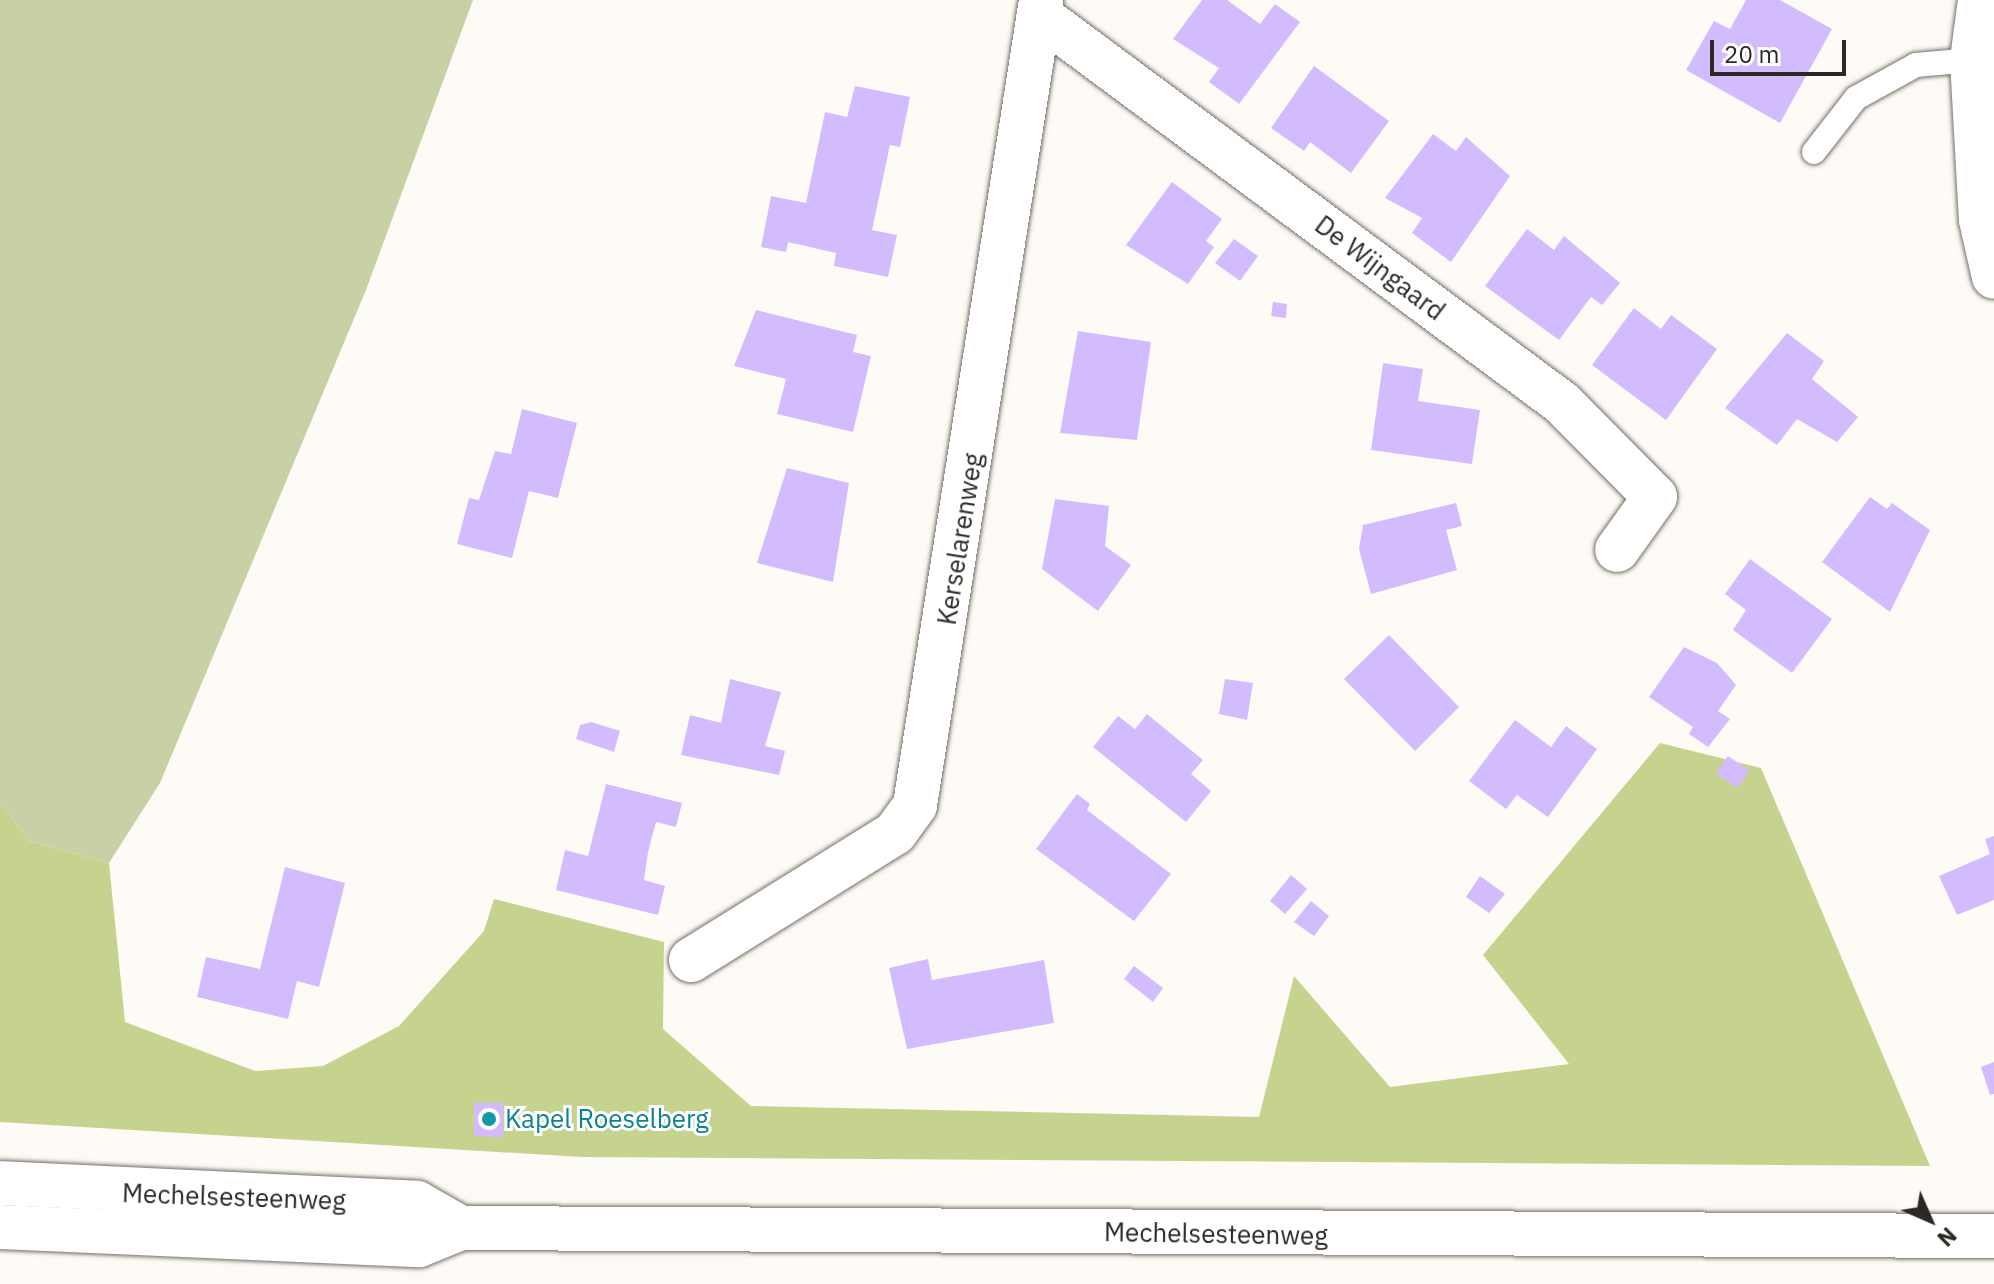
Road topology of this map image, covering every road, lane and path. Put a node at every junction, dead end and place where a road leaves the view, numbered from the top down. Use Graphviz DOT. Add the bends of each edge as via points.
graph roads {
  1 [pos="1980,0"];
  2 [pos="1040,8"];
  3 [pos="1972,60"];
  4 [pos="1814,152"];
  5 [pos="1994,277"];
  6 [pos="1617,550"];
  7 [pos="691,960"];
  8 [pos="0,1183"];
  9 [pos="0,1227"];
  10 [pos="461,1228"];
  11 [pos="1986,1233"];
  1 -- 3 [label="main road"];
  2 -- 6 [label="main road, De Wijngaard" via="1562,403 1655,497"];
  2 -- 7 [label="main road, Kerselarenweg" via="915,805 883,841"];
  3 -- 4 [label="lane" via="1916,65 1856,98"];
  3 -- 5 [label="main road" via="1981,220"];
  8 -- 10 [label="main road, Mechelsesteenweg" via="417,1203"];
  9 -- 10 [label="main road, Mechelsesteenweg" via="419,1245"];
  10 -- 11 [label="main road, Mechelsesteenweg"];
}
